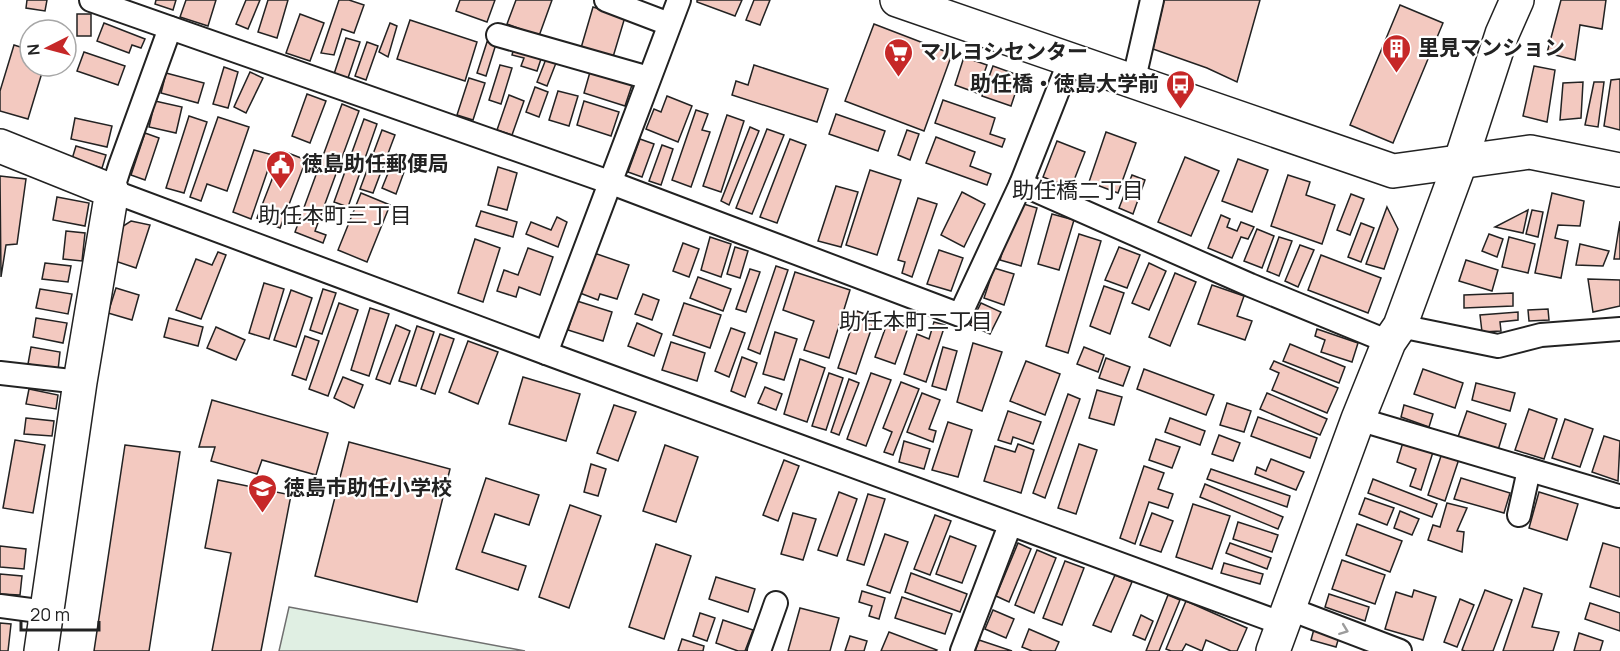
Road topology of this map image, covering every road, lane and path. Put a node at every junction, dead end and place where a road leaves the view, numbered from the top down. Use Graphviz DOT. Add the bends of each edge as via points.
graph roads {
  1 [pos="91,0"];
  2 [pos="606,0"];
  3 [pos="679,0"];
  4 [pos="897,0"];
  5 [pos="1152,0"];
  6 [pos="1517,0"];
  7 [pos="116,4"];
  8 [pos="669,24"];
  9 [pos="170,28"];
  10 [pos="498,34"];
  11 [pos="1070,60"];
  12 [pos="649,78"];
  13 [pos="1133,82"];
  14 [pos="0,146"];
  15 [pos="1460,163"];
  16 [pos="1620,170"];
  17 [pos="609,182"];
  18 [pos="1021,184"];
  19 [pos="112,191"];
  20 [pos="1620,329"];
  21 [pos="1394,334"];
  22 [pos="546,353"];
  23 [pos="0,373"];
  24 [pos="80,382"];
  25 [pos="1358,419"];
  26 [pos="1529,470"];
  27 [pos="1618,496"];
  28 [pos="1518,515"];
  29 [pos="1010,525"];
  30 [pos="776,603"];
  31 [pos="0,606"];
  32 [pos="46,612"];
  33 [pos="1282,628"];
  34 [pos="41,651"];
  35 [pos="759,651"];
  36 [pos="962,651"];
  37 [pos="1401,651"];
  1 -- 7 [label="street"];
  2 -- 8 [label="street"];
  3 -- 8 [label="street"];
  4 -- 11 [label="street"];
  5 -- 13 [label="street"];
  6 -- 15 [label="street"];
  7 -- 9 [label="street"];
  8 -- 12 [label="street"];
  9 -- 17 [label="street"];
  9 -- 19 [label="street"];
  10 -- 12 [label="street"];
  11 -- 13 [label="street"];
  11 -- 18 [label="street"];
  12 -- 17 [label="street"];
  13 -- 15 [label="street" via="1393,171"];
  14 -- 19 [label="street"];
  15 -- 16 [label="street" via="1530,152"];
  15 -- 21 [label="street"];
  17 -- 18 [label="street" via="960,315"];
  17 -- 22 [label="street"];
  18 -- 21 [label="street" via="1250,285"];
  19 -- 22 [label="street"];
  19 -- 24 [label="street"];
  20 -- 21 [label="street" via="1540,335 1498,346"];
  21 -- 25 [label="street"];
  22 -- 29 [label="street"];
  23 -- 24 [label="street"];
  24 -- 32 [label="street"];
  25 -- 26 [label="street"];
  25 -- 33 [label="street"];
  26 -- 27 [label="street"];
  26 -- 28 [label="street"];
  29 -- 33 [label="street"];
  29 -- 36 [label="street"];
  30 -- 35 [label="street"];
  31 -- 32 [label="street"];
  32 -- 34 [label="street"];
  33 -- 37 [label="street, one-way"];
}
